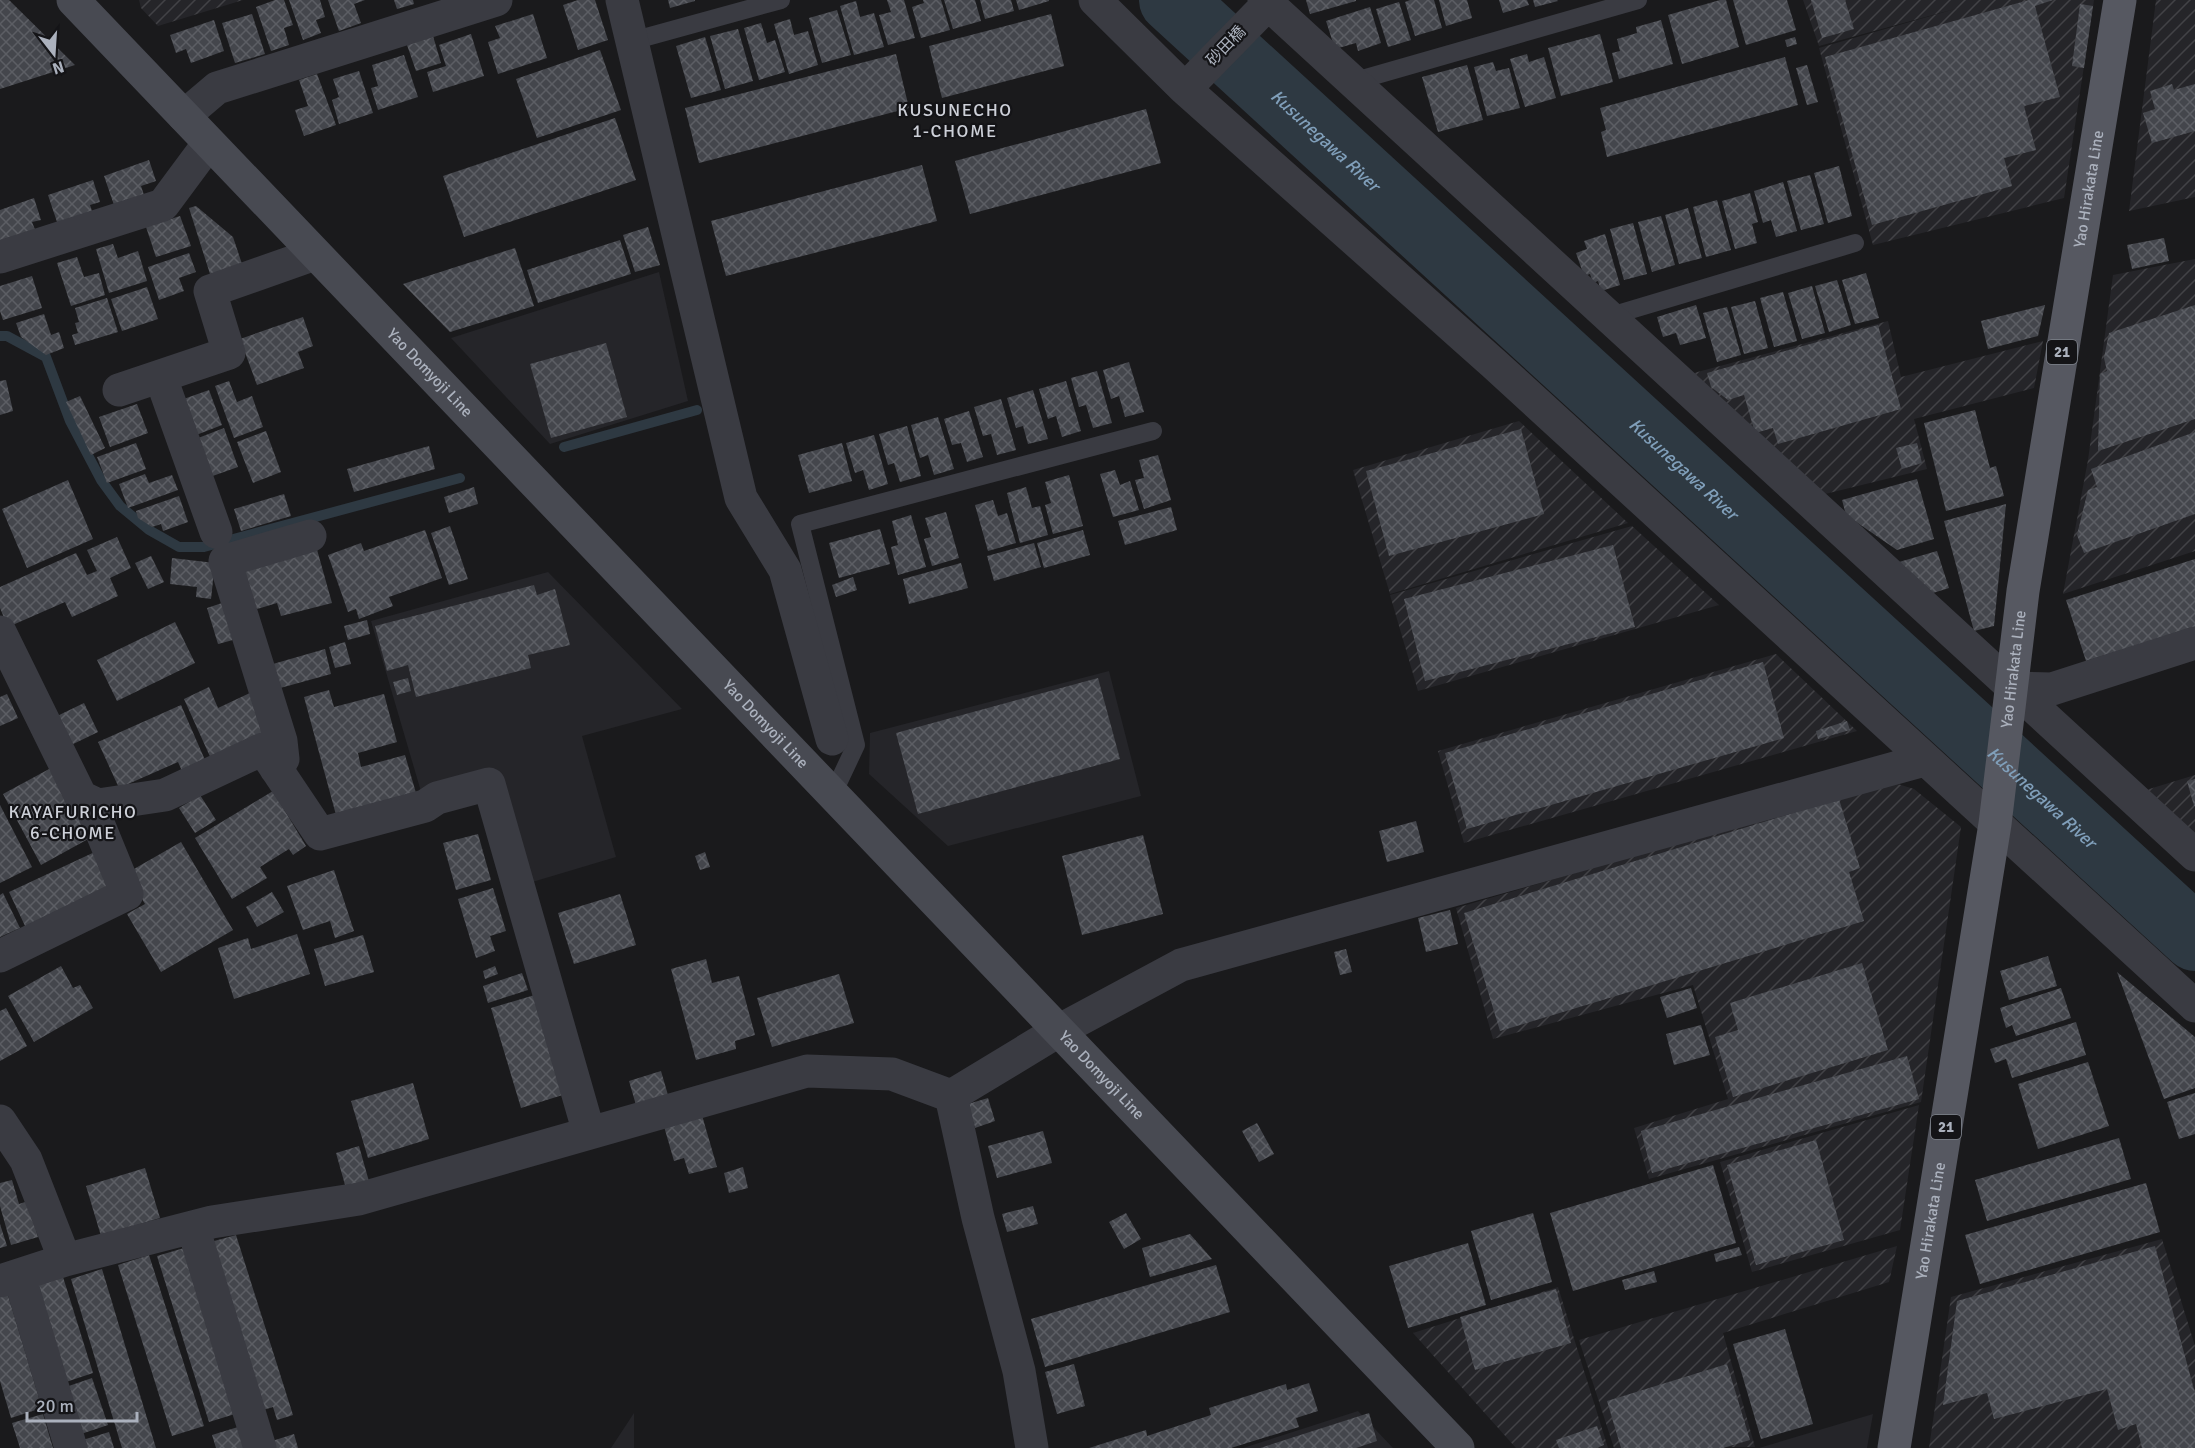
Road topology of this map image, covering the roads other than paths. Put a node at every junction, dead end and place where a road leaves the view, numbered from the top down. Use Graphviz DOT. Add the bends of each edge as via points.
graph roads {
  1 [pos="73,0"];
  2 [pos="496,0"];
  3 [pos="622,0"];
  4 [pos="781,0"];
  5 [pos="1095,0"];
  6 [pos="1638,0"];
  7 [pos="2120,0"];
  8 [pos="1266,2"];
  9 [pos="632,41"];
  10 [pos="1352,82"];
  11 [pos="1185,89"];
  12 [pos="184,116"];
  13 [pos="209,143"];
  14 [pos="1855,243"];
  15 [pos="315,254"];
  16 [pos="0,257"];
  17 [pos="1607,317"];
  18 [pos="161,378"];
  19 [pos="119,390"];
  20 [pos="1153,432"];
  21 [pos="216,532"];
  22 [pos="310,536"];
  23 [pos="0,632"];
  24 [pos="2195,643"];
  25 [pos="10,683"];
  26 [pos="2009,696"];
  27 [pos="832,739"];
  28 [pos="1924,760"];
  29 [pos="276,769"];
  30 [pos="832,796"];
  31 [pos="89,801"];
  32 [pos="1996,815"];
  33 [pos="2195,855"];
  34 [pos="0,956"];
  35 [pos="2195,1006"];
  36 [pos="1060,1030"];
  37 [pos="951,1096"];
  38 [pos="0,1121"];
  39 [pos="589,1133"];
  40 [pos="193,1227"];
  41 [pos="65,1260"];
  42 [pos="9,1278"];
  43 [pos="71,1448"];
  44 [pos="260,1448"];
  45 [pos="1032,1448"];
  46 [pos="1458,1448"];
  47 [pos="1894,1448"];
  1 -- 12 [label="main road, Yao Domyoji Line"];
  2 -- 12 [label="street" via="217,88"];
  3 -- 9 [label="street"];
  4 -- 9 [label="lane"];
  5 -- 11 [label="street"];
  6 -- 10 [label="lane"];
  7 -- 26 [label="main road, Yao Hirakata Line / 21"];
  8 -- 10 [label="street"];
  8 -- 11 [label="street, 砂田橋"];
  9 -- 27 [label="street" via="741,498 785,570"];
  10 -- 17 [label="street"];
  11 -- 28 [label="street" via="1493,363"];
  12 -- 13 [label="main road, Yao Domyoji Line"];
  13 -- 15 [label="main road, Yao Domyoji Line"];
  13 -- 16 [label="street" via="163,205"];
  14 -- 17 [label="lane"];
  15 -- 18 [label="street" via="210,291 229,353"];
  15 -- 30 [label="main road, Yao Domyoji Line"];
  17 -- 26 [label="street"];
  18 -- 19 [label="street"];
  18 -- 21 [label="street"];
  20 -- 30 [label="lane" via="800,524 856,745"];
  22 -- 29 [label="street" via="225,561 281,741 283,759"];
  23 -- 25 [label="street"];
  24 -- 26 [label="street" via="2052,689"];
  25 -- 31 [label="street" via="81,796"];
  26 -- 32 [label="main road, Yao Hirakata Line / 21"];
  26 -- 33 [label="street"];
  28 -- 32 [label="street"];
  28 -- 36 [label="street" via="1181,965"];
  29 -- 31 [label="street" via="263,749 165,795 98,805"];
  29 -- 39 [label="street" via="320,834 489,784"];
  30 -- 36 [label="main road, Yao Domyoji Line"];
  31 -- 34 [label="street" via="127,894"];
  32 -- 35 [label="street"];
  32 -- 47 [label="main road, Yao Hirakata Line / 21"];
  36 -- 37 [label="street"];
  36 -- 46 [label="main road, Yao Domyoji Line"];
  37 -- 39 [label="street" via="892,1074 807,1071"];
  37 -- 45 [label="street" via="978,1218 1019,1371"];
  38 -- 41 [label="street" via="26,1160"];
  39 -- 40 [label="street" via="359,1199"];
  40 -- 41 [label="street"];
  40 -- 44 [label="street"];
  41 -- 42 [label="street"];
  42 -- 43 [label="street"];
}
